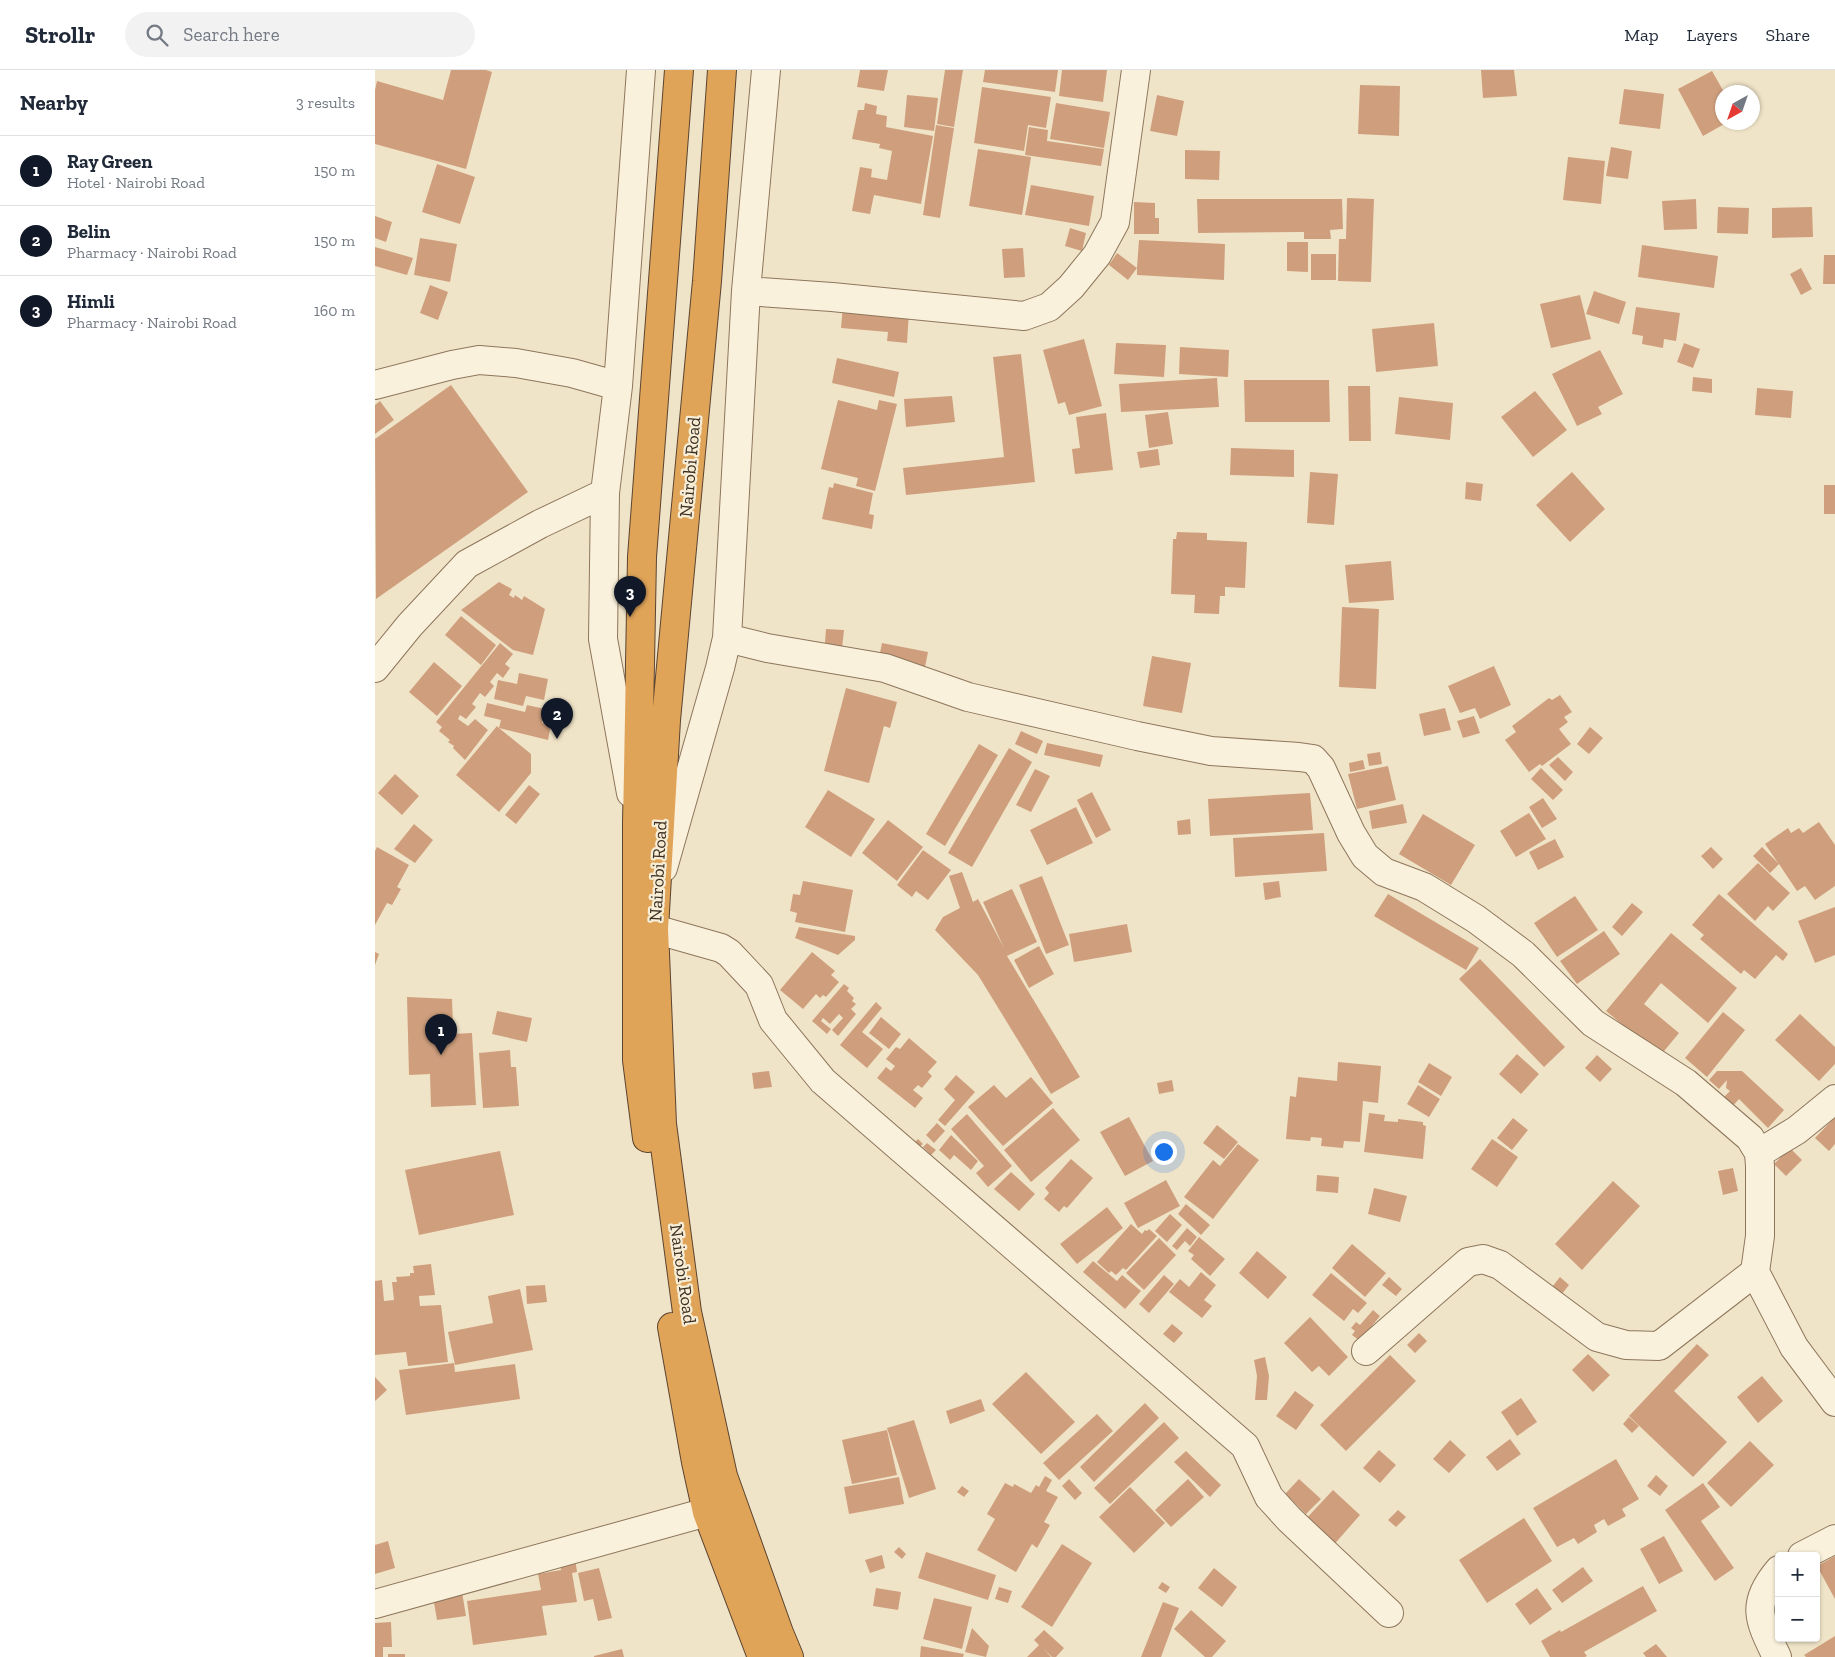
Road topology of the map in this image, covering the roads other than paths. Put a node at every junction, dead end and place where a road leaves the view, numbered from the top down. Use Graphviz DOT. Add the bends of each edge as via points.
graph roads {
  1 [pos="641,70"];
  2 [pos="679,70"];
  3 [pos="722,70"];
  4 [pos="767,70"];
  5 [pos="1136,70"];
  6 [pos="746,291"];
  7 [pos="375,385"];
  8 [pos="618,386"];
  9 [pos="605,493"];
  10 [pos="727,638"];
  11 [pos="375,668"];
  12 [pos="637,824"];
  13 [pos="656,892"];
  14 [pos="655,929"];
  15 [pos="1835,1099"];
  16 [pos="1759,1153"];
  17 [pos="1755,1272"];
  18 [pos="1366,1352"];
  19 [pos="1835,1402"];
  20 [pos="707,1512"];
  21 [pos="1835,1539"];
  22 [pos="1810,1552"];
  23 [pos="1775,1575"];
  24 [pos="375,1604"];
  25 [pos="1389,1613"];
  26 [pos="762,1657"];
  27 [pos="789,1657"];
  28 [pos="1777,1657"];
  1 -- 8 [label="street"];
  2 -- 12 [label="highway, Nairobi Road" via="642,557"];
  3 -- 13 [label="highway, Nairobi Road" via="707,281 666,720"];
  4 -- 6 [label="street"];
  5 -- 6 [label="street" via="1115,222 1097,255 1071,287 1049,307 1024,316"];
  6 -- 10 [label="street"];
  7 -- 8 [label="street" via="479,360 572,373"];
  8 -- 9 [label="street"];
  9 -- 11 [label="street" via="467,564"];
  9 -- 12 [label="street" via="603,639"];
  10 -- 13 [label="street"];
  10 -- 16 [label="street" via="885,668 968,697 1137,736 1211,751 1313,759 1321,768 1365,856 1384,872 1424,887 1476,919 1523,954 1593,1023 1687,1083 1750,1138"];
  12 -- 20 [label="highway, Nairobi Road" via="637,1060 666,1290"];
  13 -- 14 [label="highway, Nairobi Road"];
  14 -- 25 [label="street" via="729,953 759,985 773,1020 823,1081 1245,1446 1269,1497"];
  14 -- 27 [label="highway, Nairobi Road" via="662,1124 687,1312 723,1476"];
  15 -- 16 [label="street" via="1797,1130"];
  16 -- 17 [label="street" via="1760,1236"];
  17 -- 18 [label="street" via="1659,1346 1625,1345 1597,1337 1500,1265 1483,1259 1468,1262"];
  17 -- 19 [label="street" via="1794,1347"];
  20 -- 24 [label="street"];
  20 -- 26 [label="highway, Nairobi Road"];
  21 -- 22 [label="street"];
  23 -- 28 [label="street" via="1759,1602 1764,1630"];
}
